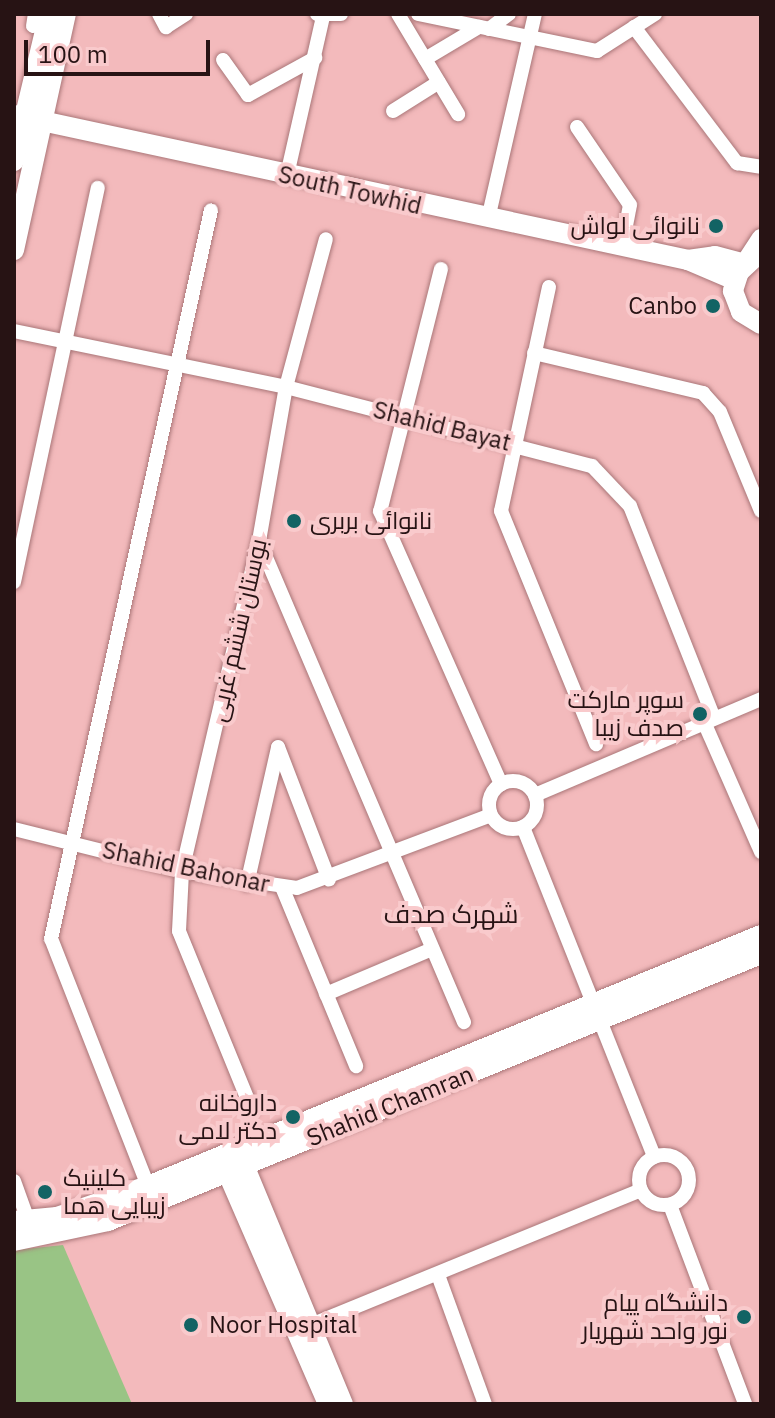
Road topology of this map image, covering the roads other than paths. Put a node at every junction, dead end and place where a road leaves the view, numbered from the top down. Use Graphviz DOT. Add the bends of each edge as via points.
graph roads {
  1 [pos="66,14"];
  2 [pos="186,14"];
  3 [pos="341,14"];
  4 [pos="398,14"];
  5 [pos="418,14"];
  6 [pos="509,14"];
  7 [pos="535,14"];
  8 [pos="655,14"];
  9 [pos="320,15"];
  10 [pos="39,18"];
  11 [pos="163,20"];
  12 [pos="634,27"];
  13 [pos="484,28"];
  14 [pos="530,37"];
  15 [pos="315,58"];
  16 [pos="425,59"];
  17 [pos="223,60"];
  18 [pos="439,82"];
  19 [pos="393,111"];
  20 [pos="458,114"];
  21 [pos="19,116"];
  22 [pos="45,123"];
  23 [pos="577,127"];
  24 [pos="14,161"];
  25 [pos="761,167"];
  26 [pos="287,175"];
  27 [pos="98,188"];
  28 [pos="211,210"];
  29 [pos="488,219"];
  30 [pos="326,239"];
  31 [pos="761,239"];
  32 [pos="622,246"];
  33 [pos="14,250"];
  34 [pos="747,267"];
  35 [pos="441,269"];
  36 [pos="549,287"];
  37 [pos="761,324"];
  38 [pos="14,331"];
  39 [pos="64,343"];
  40 [pos="534,353"];
  41 [pos="172,365"];
  42 [pos="286,387"];
  43 [pos="404,415"];
  44 [pos="512,444"];
  45 [pos="761,511"];
  46 [pos="259,541"];
  47 [pos="14,582"];
  48 [pos="761,699"];
  49 [pos="709,720"];
  50 [pos="596,744"];
  51 [pos="501,784"];
  52 [pos="535,795"];
  53 [pos="491,815"];
  54 [pos="523,827"];
  55 [pos="14,829"];
  56 [pos="68,840"];
  57 [pos="391,853"];
  58 [pos="759,853"];
  59 [pos="182,871"];
  60 [pos="329,880"];
  61 [pos="247,884"];
  62 [pos="282,887"];
  63 [pos="761,935"];
  64 [pos="432,949"];
  65 [pos="761,954"];
  66 [pos="326,994"];
  67 [pos="595,1001"];
  68 [pos="464,1022"];
  69 [pos="602,1022"];
  70 [pos="356,1066"];
  71 [pos="252,1110"];
  72 [pos="654,1157"];
  73 [pos="232,1160"];
  74 [pos="14,1181"];
  75 [pos="148,1186"];
  76 [pos="641,1190"];
  77 [pos="245,1191"];
  78 [pos="670,1205"];
  79 [pos="21,1220"];
  80 [pos="14,1241"];
  81 [pos="438,1275"];
  82 [pos="313,1324"];
  83 [pos="328,1404"];
  84 [pos="343,1404"];
  85 [pos="485,1404"];
  86 [pos="745,1404"];
  1 -- 22 [label="street"];
  2 -- 11 [label="street"];
  3 -- 9 [label="street"];
  4 -- 16 [label="street"];
  5 -- 13 [label="street"];
  6 -- 13 [label="street"];
  7 -- 14 [label="street"];
  8 -- 12 [label="street"];
  9 -- 15 [label="street"];
  10 -- 21 [label="street"];
  12 -- 14 [label="street" via="597,51"];
  12 -- 25 [label="street" via="737,163"];
  13 -- 14 [label="street"];
  13 -- 16 [label="street"];
  14 -- 29 [label="street"];
  15 -- 17 [label="street" via="248,95"];
  15 -- 26 [label="street"];
  16 -- 18 [label="street"];
  18 -- 19 [label="street"];
  18 -- 20 [label="street"];
  21 -- 22 [label="street, South Towhid"];
  21 -- 24 [label="street"];
  22 -- 26 [label="street, South Towhid"];
  22 -- 33 [label="street"];
  23 -- 32 [label="street" via="630,205"];
  26 -- 29 [label="street, South Towhid"];
  27 -- 39 [label="street"];
  28 -- 41 [label="street"];
  29 -- 32 [label="street, South Towhid"];
  30 -- 42 [label="street, بوستان ششم غربی"];
  31 -- 34 [label="street"];
  32 -- 34 [label="street, South Towhid"];
  34 -- 37 [label="street" via="741,312"];
  35 -- 43 [label="street"];
  36 -- 40 [label="street"];
  38 -- 39 [label="street, Shahid Bayat"];
  39 -- 41 [label="street, Shahid Bayat"];
  39 -- 47 [label="street"];
  40 -- 44 [label="street"];
  40 -- 45 [label="street" via="703,393 720,412"];
  41 -- 42 [label="street, Shahid Bayat"];
  41 -- 56 [label="street"];
  42 -- 43 [label="street, Shahid Bayat"];
  42 -- 46 [label="street, بوستان ششم غربی"];
  43 -- 44 [label="street, Shahid Bayat"];
  43 -- 51 [label="street" via="381,518"];
  44 -- 49 [label="street, Shahid Bayat" via="584,462 625,496"];
  44 -- 50 [label="street" via="502,517"];
  46 -- 57 [label="street"];
  46 -- 59 [label="street, بوستان ششم غربی"];
  48 -- 49 [label="street"];
  49 -- 52 [label="street"];
  49 -- 58 [label="street, Shahid Bayat"];
  51 -- 52 [label="street" via="524,783"];
  51 -- 53 [label="street" via="489,801"];
  52 -- 54 [label="street" via="537,810"];
  53 -- 54 [label="street" via="501,826"];
  53 -- 57 [label="street, Shahid Bahonar"];
  54 -- 67 [label="street"];
  55 -- 56 [label="street, Shahid Bahonar"];
  56 -- 59 [label="street, Shahid Bahonar"];
  56 -- 75 [label="street" via="52,952"];
  57 -- 60 [label="street, Shahid Bahonar"];
  57 -- 64 [label="street"];
  59 -- 61 [label="street, Shahid Bahonar"];
  59 -- 71 [label="street, بوستان ششم غربی" via="179,931"];
  60 -- 61 [label="street" via="278,747"];
  60 -- 62 [label="street, Shahid Bahonar"];
  61 -- 62 [label="street, Shahid Bahonar"];
  62 -- 66 [label="street"];
  63 -- 67 [label="street, Shahid Chamran"];
  64 -- 66 [label="street"];
  64 -- 68 [label="street"];
  65 -- 69 [label="street, Shahid Chamran"];
  66 -- 70 [label="street"];
  67 -- 69 [label="street"];
  67 -- 73 [label="street, Shahid Chamran"];
  69 -- 72 [label="street"];
  69 -- 73 [label="street, Shahid Chamran"];
  72 -- 76 [label="street" via="639,1175"];
  72 -- 78 [label="street" via="670,1156 688,1172 684,1196"];
  73 -- 75 [label="street, Shahid Chamran"];
  73 -- 77 [label="street"];
  73 -- 80 [label="street, Shahid Chamran" via="96,1225"];
  74 -- 79 [label="street"];
  75 -- 79 [label="street, Shahid Chamran"];
  76 -- 78 [label="street" via="656,1204"];
  76 -- 81 [label="street"];
  77 -- 82 [label="street"];
  77 -- 83 [label="street"];
  78 -- 86 [label="street"];
  81 -- 82 [label="street"];
  81 -- 85 [label="street"];
  82 -- 84 [label="street"];
}
